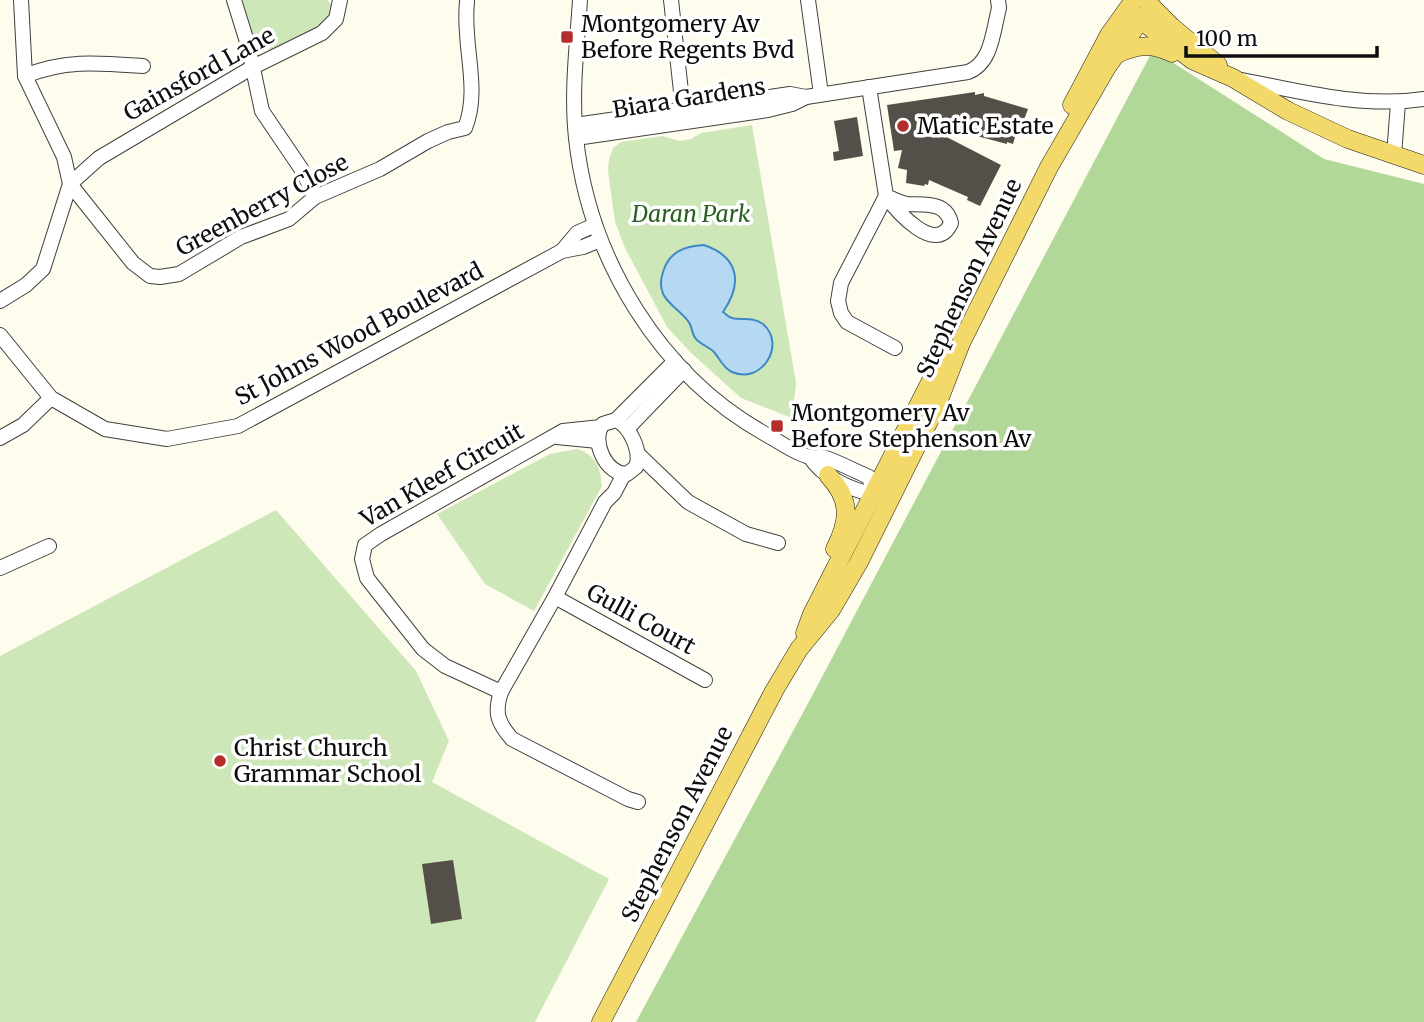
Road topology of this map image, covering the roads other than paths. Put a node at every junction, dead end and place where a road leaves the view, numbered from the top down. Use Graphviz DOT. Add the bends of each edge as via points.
graph roads {
  1 [pos="21,0"];
  2 [pos="234,0"];
  3 [pos="340,0"];
  4 [pos="580,0"];
  5 [pos="671,0"];
  6 [pos="808,0"];
  7 [pos="998,0"];
  8 [pos="468,1"];
  9 [pos="1136,6"];
  10 [pos="1117,54"];
  11 [pos="1192,61"];
  12 [pos="143,66"];
  13 [pos="253,67"];
  14 [pos="25,76"];
  15 [pos="1233,78"];
  16 [pos="869,87"];
  17 [pos="814,95"];
  18 [pos="1424,99"];
  19 [pos="1398,103"];
  20 [pos="684,115"];
  21 [pos="575,132"];
  22 [pos="1394,155"];
  23 [pos="1424,165"];
  24 [pos="69,184"];
  25 [pos="315,197"];
  26 [pos="595,225"];
  27 [pos="600,240"];
  28 [pos="562,251"];
  29 [pos="0,301"];
  30 [pos="0,335"];
  31 [pos="895,348"];
  32 [pos="680,366"];
  33 [pos="51,398"];
  34 [pos="937,405"];
  35 [pos="622,425"];
  36 [pos="599,434"];
  37 [pos="0,439"];
  38 [pos="638,454"];
  39 [pos="810,457"];
  40 [pos="622,471"];
  41 [pos="828,475"];
  42 [pos="671,487"];
  43 [pos="875,495"];
  44 [pos="877,524"];
  45 [pos="778,543"];
  46 [pos="49,545"];
  47 [pos="0,568"];
  48 [pos="555,597"];
  49 [pos="812,614"];
  50 [pos="799,649"];
  51 [pos="705,680"];
  52 [pos="501,692"];
  53 [pos="638,802"];
  54 [pos="601,1022"];
  1 -- 14 [label="street"];
  2 -- 13 [label="street"];
  3 -- 13 [label="street, Gainsford Lane" via="338,15 328,28"];
  4 -- 21 [label="street"];
  5 -- 20 [label="street"];
  6 -- 17 [label="street"];
  7 -- 16 [label="street, Biara Gardens" via="987,53 979,67"];
  8 -- 25 [label="street, Greenberry Close" via="465,19 471,100 465,128 428,141 380,169"];
  9 -- 10 [label="main road, Stephenson Avenue"];
  9 -- 11 [label="main road"];
  9 -- 15 [label="main road" via="1172,27"];
  9 -- 43 [label="main road, Stephenson Avenue" via="1108,35 1087,73"];
  10 -- 11 [label="main road" via="1145,45"];
  10 -- 34 [label="main road, Stephenson Avenue" via="1049,167 961,343"];
  11 -- 15 [label="main road"];
  12 -- 14 [label="street" via="96,62 48,66"];
  13 -- 24 [label="street, Gainsford Lane" via="99,158"];
  13 -- 25 [label="street" via="262,111"];
  14 -- 24 [label="street" via="64,157"];
  15 -- 19 [label="street" via="1350,101"];
  15 -- 22 [label="main road" via="1288,111"];
  16 -- 17 [label="street, Biara Gardens"];
  16 -- 31 [label="street" via="886,196 841,283 838,301 843,318"];
  17 -- 20 [label="street, Biara Gardens" via="768,110"];
  18 -- 19 [label="street"];
  19 -- 22 [label="street"];
  20 -- 21 [label="street, Biara Gardens"];
  21 -- 26 [label="street"];
  22 -- 23 [label="main road"];
  24 -- 25 [label="street, Greenberry Close" via="133,263 160,278 179,274 241,237 289,219"];
  24 -- 29 [label="street" via="43,269"];
  26 -- 27 [label="street"];
  26 -- 28 [label="street, St Johns Wood Boulevard" via="577,233"];
  27 -- 28 [label="street, St Johns Wood Boulevard"];
  27 -- 32 [label="street" via="629,298"];
  28 -- 33 [label="street, St Johns Wood Boulevard" via="238,426 167,439 105,429"];
  30 -- 33 [label="street, St Johns Wood Boulevard"];
  32 -- 35 [label="street"];
  32 -- 39 [label="street" via="734,413"];
  33 -- 37 [label="street"];
  34 -- 43 [label="street" via="896,479"];
  34 -- 44 [label="main road, Stephenson Avenue"];
  35 -- 36 [label="street, Van Kleef Circuit" via="606,422"];
  35 -- 38 [label="street"];
  36 -- 40 [label="street"];
  36 -- 52 [label="street, Van Kleef Circuit" via="563,431 365,545 362,559 367,578 422,649 445,666"];
  38 -- 40 [label="street" via="638,464"];
  38 -- 42 [label="street"];
  39 -- 41 [label="street"];
  39 -- 43 [label="street" via="823,457 869,477"];
  40 -- 42 [label="street"];
  40 -- 48 [label="street"];
  41 -- 43 [label="street"];
  41 -- 49 [label="main road" via="844,496 845,522 815,588"];
  42 -- 45 [label="street" via="688,502 746,534"];
  43 -- 44 [label="street"];
  43 -- 49 [label="main road, Stephenson Avenue"];
  44 -- 50 [label="main road, Stephenson Avenue" via="831,610"];
  46 -- 47 [label="street"];
  48 -- 51 [label="street, Gulli Court"];
  48 -- 52 [label="street"];
  49 -- 50 [label="main road, Stephenson Avenue"];
  50 -- 54 [label="main road, Stephenson Avenue"];
  52 -- 53 [label="street" via="497,716 512,739"];
}
